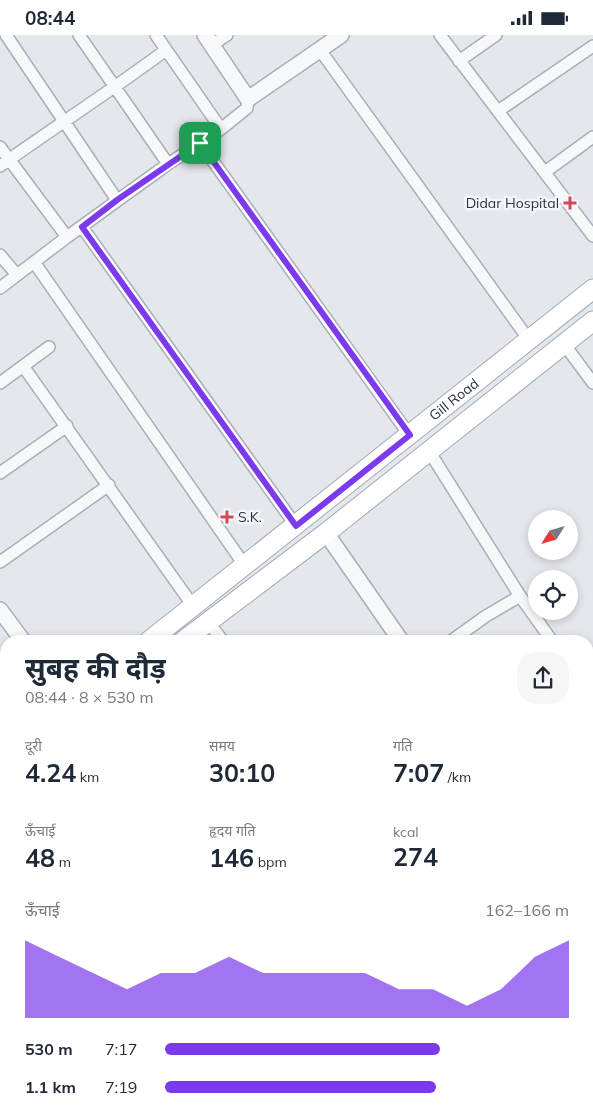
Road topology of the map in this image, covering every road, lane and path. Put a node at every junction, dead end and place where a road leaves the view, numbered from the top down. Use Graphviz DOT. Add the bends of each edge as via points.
graph roads {
  1 [pos="6,35"];
  2 [pos="79,35"];
  3 [pos="156,35"];
  4 [pos="227,35"];
  5 [pos="341,35"];
  6 [pos="440,35"];
  7 [pos="496,35"];
  8 [pos="209,40"];
  9 [pos="593,46"];
  10 [pos="166,50"];
  11 [pos="320,50"];
  12 [pos="459,61"];
  13 [pos="114,89"];
  14 [pos="248,99"];
  15 [pos="498,111"];
  16 [pos="64,120"];
  17 [pos="221,129"];
  18 [pos="593,137"];
  19 [pos="200,143"];
  20 [pos="0,147"];
  21 [pos="4,163"];
  22 [pos="168,164"];
  23 [pos="545,172"];
  24 [pos="117,200"];
  25 [pos="82,227"];
  26 [pos="68,237"];
  27 [pos="593,237"];
  28 [pos="0,255"];
  29 [pos="34,262"];
  30 [pos="17,275"];
  31 [pos="0,288"];
  32 [pos="593,289"];
  33 [pos="593,321"];
  34 [pos="529,341"];
  35 [pos="564,344"];
  36 [pos="49,347"];
  37 [pos="23,366"];
  38 [pos="0,383"];
  39 [pos="593,383"];
  40 [pos="67,426"];
  41 [pos="410,435"];
  42 [pos="429,451"];
  43 [pos="0,473"];
  44 [pos="109,485"];
  45 [pos="296,526"];
  46 [pos="326,533"];
  47 [pos="0,562"];
  48 [pos="244,566"];
  49 [pos="520,596"];
  50 [pos="193,606"];
  51 [pos="0,610"];
  52 [pos="208,622"];
  53 [pos="19,635"];
  54 [pos="157,635"];
  55 [pos="192,635"];
  56 [pos="218,635"];
  57 [pos="396,635"];
  58 [pos="459,635"];
  59 [pos="548,635"];
  1 -- 16 [label="street"];
  2 -- 13 [label="street"];
  3 -- 10 [label="street"];
  4 -- 8 [label="street"];
  5 -- 11 [label="street"];
  6 -- 12 [label="street"];
  7 -- 12 [label="street"];
  8 -- 14 [label="street"];
  9 -- 15 [label="street"];
  10 -- 13 [label="street"];
  10 -- 17 [label="street"];
  11 -- 14 [label="street"];
  11 -- 34 [label="street"];
  12 -- 15 [label="street"];
  13 -- 16 [label="street"];
  13 -- 22 [label="street"];
  14 -- 17 [label="street" via="247,108"];
  15 -- 23 [label="street"];
  16 -- 21 [label="street"];
  16 -- 24 [label="street"];
  17 -- 19 [label="street"];
  18 -- 23 [label="street"];
  19 -- 22 [label="street"];
  19 -- 41 [label="street"];
  20 -- 21 [label="street"];
  21 -- 26 [label="street"];
  22 -- 24 [label="street"];
  23 -- 27 [label="street"];
  24 -- 25 [label="street"];
  25 -- 26 [label="street"];
  25 -- 45 [label="street"];
  26 -- 29 [label="street"];
  28 -- 30 [label="street"];
  29 -- 30 [label="street"];
  29 -- 48 [label="street"];
  30 -- 31 [label="street"];
  32 -- 34 [label="main road, Gill Road"];
  33 -- 35 [label="main road, Gill Road"];
  34 -- 41 [label="main road, Gill Road"];
  35 -- 39 [label="street"];
  35 -- 42 [label="main road, Gill Road"];
  36 -- 37 [label="street"];
  37 -- 38 [label="street"];
  37 -- 40 [label="street"];
  40 -- 43 [label="street"];
  40 -- 44 [label="street"];
  41 -- 45 [label="main road, Gill Road"];
  42 -- 46 [label="main road, Gill Road"];
  42 -- 49 [label="street"];
  44 -- 47 [label="street"];
  44 -- 50 [label="street"];
  45 -- 48 [label="main road, Gill Road"];
  46 -- 52 [label="main road, Gill Road"];
  46 -- 57 [label="street"];
  48 -- 50 [label="main road, Gill Road"];
  49 -- 58 [label="street"];
  49 -- 59 [label="street"];
  50 -- 54 [label="main road, Gill Road"];
  51 -- 53 [label="street"];
  52 -- 55 [label="main road, Gill Road"];
  52 -- 56 [label="street"];
}
